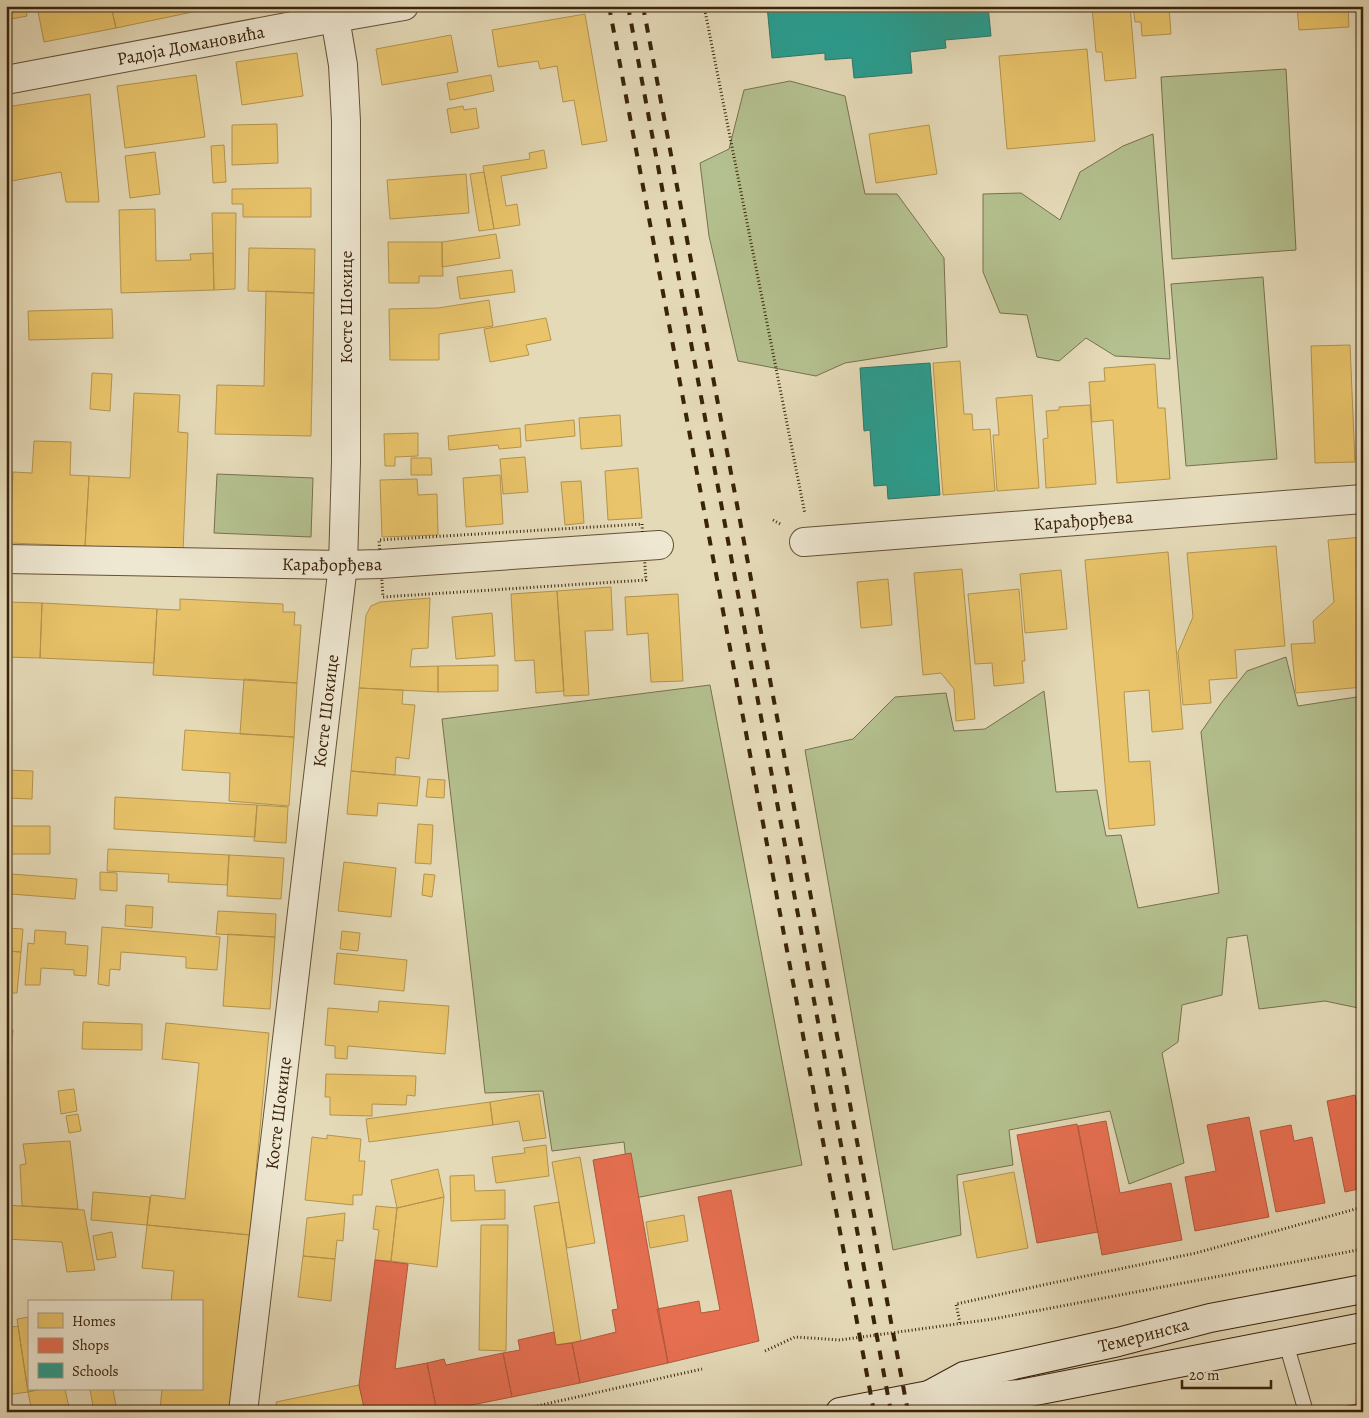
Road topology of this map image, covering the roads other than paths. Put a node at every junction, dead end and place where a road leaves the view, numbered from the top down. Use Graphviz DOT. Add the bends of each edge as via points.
graph roads {
  1 [pos="404,6"];
  2 [pos="334,12"];
  3 [pos="6,80"];
  4 [pos="1363,498"];
  5 [pos="808,542"];
  6 [pos="659,545"];
  7 [pos="6,559"];
  8 [pos="343,564"];
  9 [pos="1363,1289"];
  10 [pos="1363,1327"];
  11 [pos="1286,1343"];
  12 [pos="929,1395"];
  13 [pos="243,1412"];
  14 [pos="840,1412"];
  15 [pos="1306,1412"];
  1 -- 2 [label="street, Радоја Домановића"];
  2 -- 3 [label="street, Радоја Домановића"];
  2 -- 8 [label="street, Косте Шокице" via="346,121"];
  4 -- 5 [label="street, Карађорђева"];
  6 -- 8 [label="street, Карађорђева"];
  7 -- 8 [label="street, Карађорђева"];
  8 -- 13 [label="street, Косте Шокице"];
  9 -- 12 [label="street, Темеринска" via="1210,1318 964,1376"];
  10 -- 11 [label="street, Темеринска"];
  11 -- 12 [label="street, Темеринска" via="1020,1394 974,1398"];
  11 -- 15 [label="lane"];
  12 -- 14 [label="street, Темеринска"];
}
